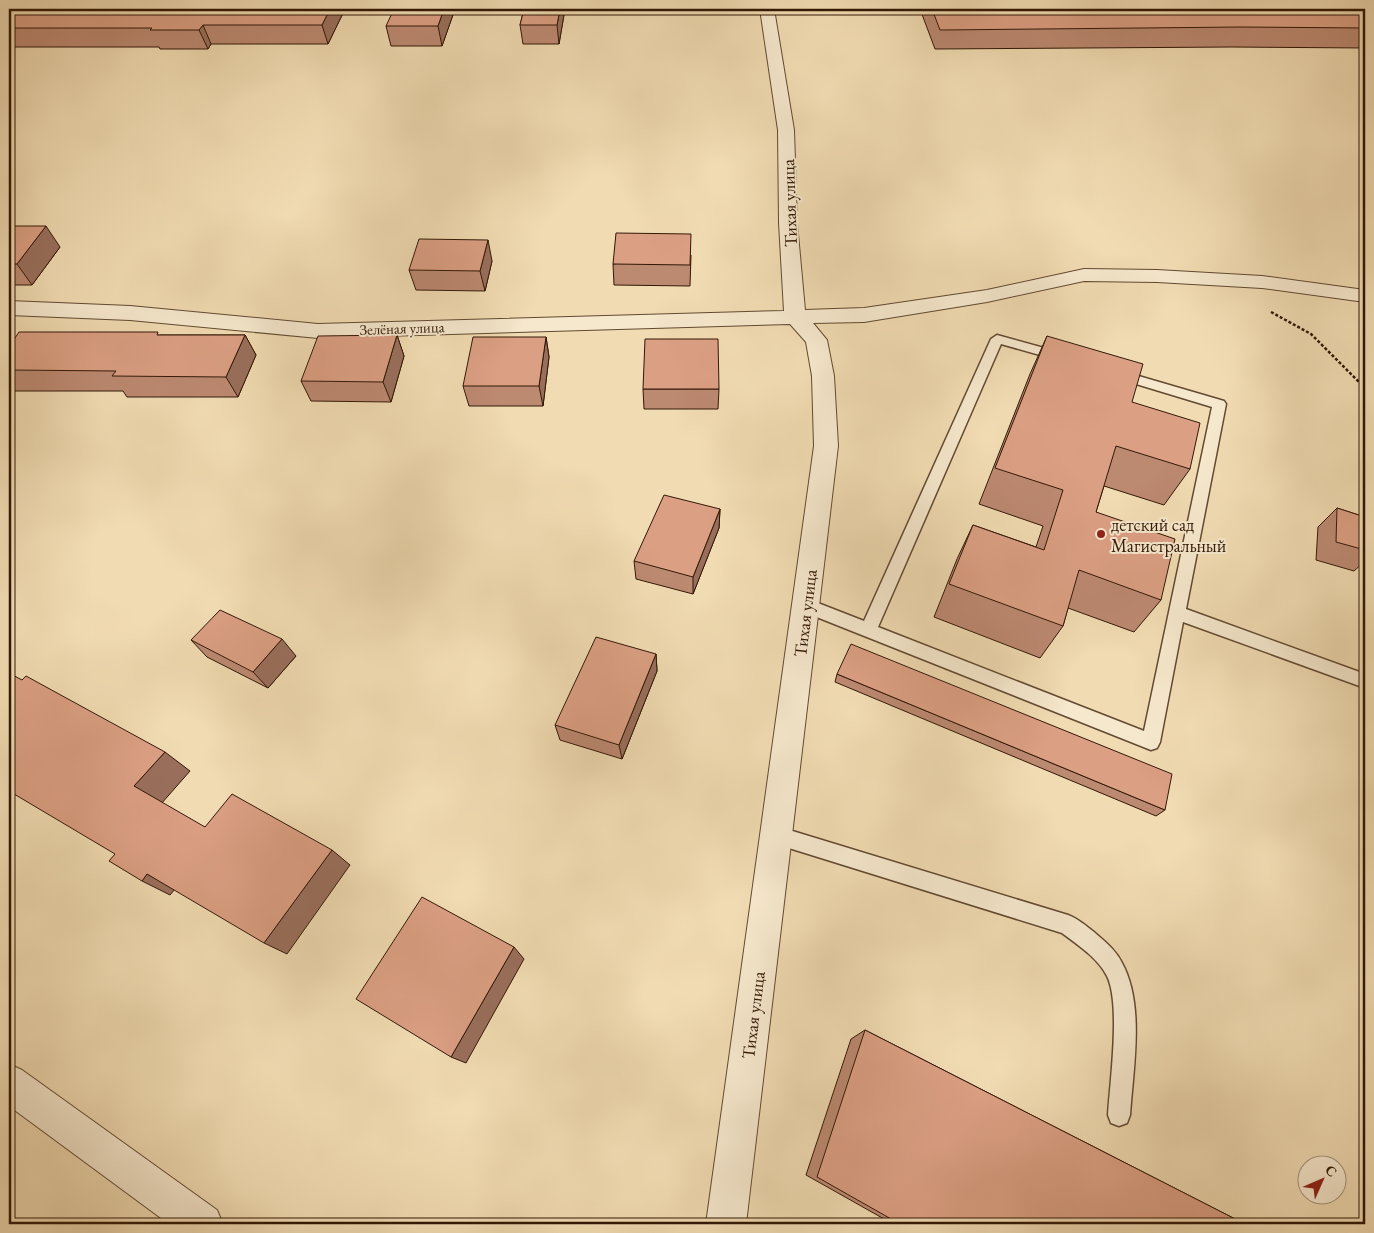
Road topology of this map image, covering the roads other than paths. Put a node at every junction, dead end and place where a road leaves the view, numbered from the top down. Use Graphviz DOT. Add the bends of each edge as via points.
graph roads {
  1 [pos="767,9"];
  2 [pos="1365,296"];
  3 [pos="9,308"];
  4 [pos="795,316"];
  5 [pos="1071,360"];
  6 [pos="1108,372"];
  7 [pos="806,605"];
  8 [pos="1177,614"];
  9 [pos="868,630"];
  10 [pos="1365,681"];
  11 [pos="776,835"];
  12 [pos="9,1083"];
  13 [pos="1118,1115"];
  14 [pos="203,1224"];
  15 [pos="726,1224"];
  1 -- 4 [label="street, Тихая улица" via="786,130"];
  2 -- 4 [label="street, Зелёная улица" via="1262,282 1084,275 987,296 864,316"];
  3 -- 4 [label="street, Зелёная улица" via="130,313 318,331"];
  4 -- 7 [label="street, Тихая улица" via="816,340 823,376 826,446"];
  5 -- 9 [label="lane" via="997,338"];
  6 -- 8 [label="lane" via="1219,404"];
  7 -- 9 [label="lane"];
  7 -- 11 [label="street, Тихая улица"];
  8 -- 9 [label="lane" via="1151,742"];
  8 -- 10 [label="lane"];
  11 -- 13 [label="lane" via="1068,925 1098,948 1118,977 1124,1014"];
  11 -- 15 [label="street, Тихая улица"];
  12 -- 14 [label="street"];
}
